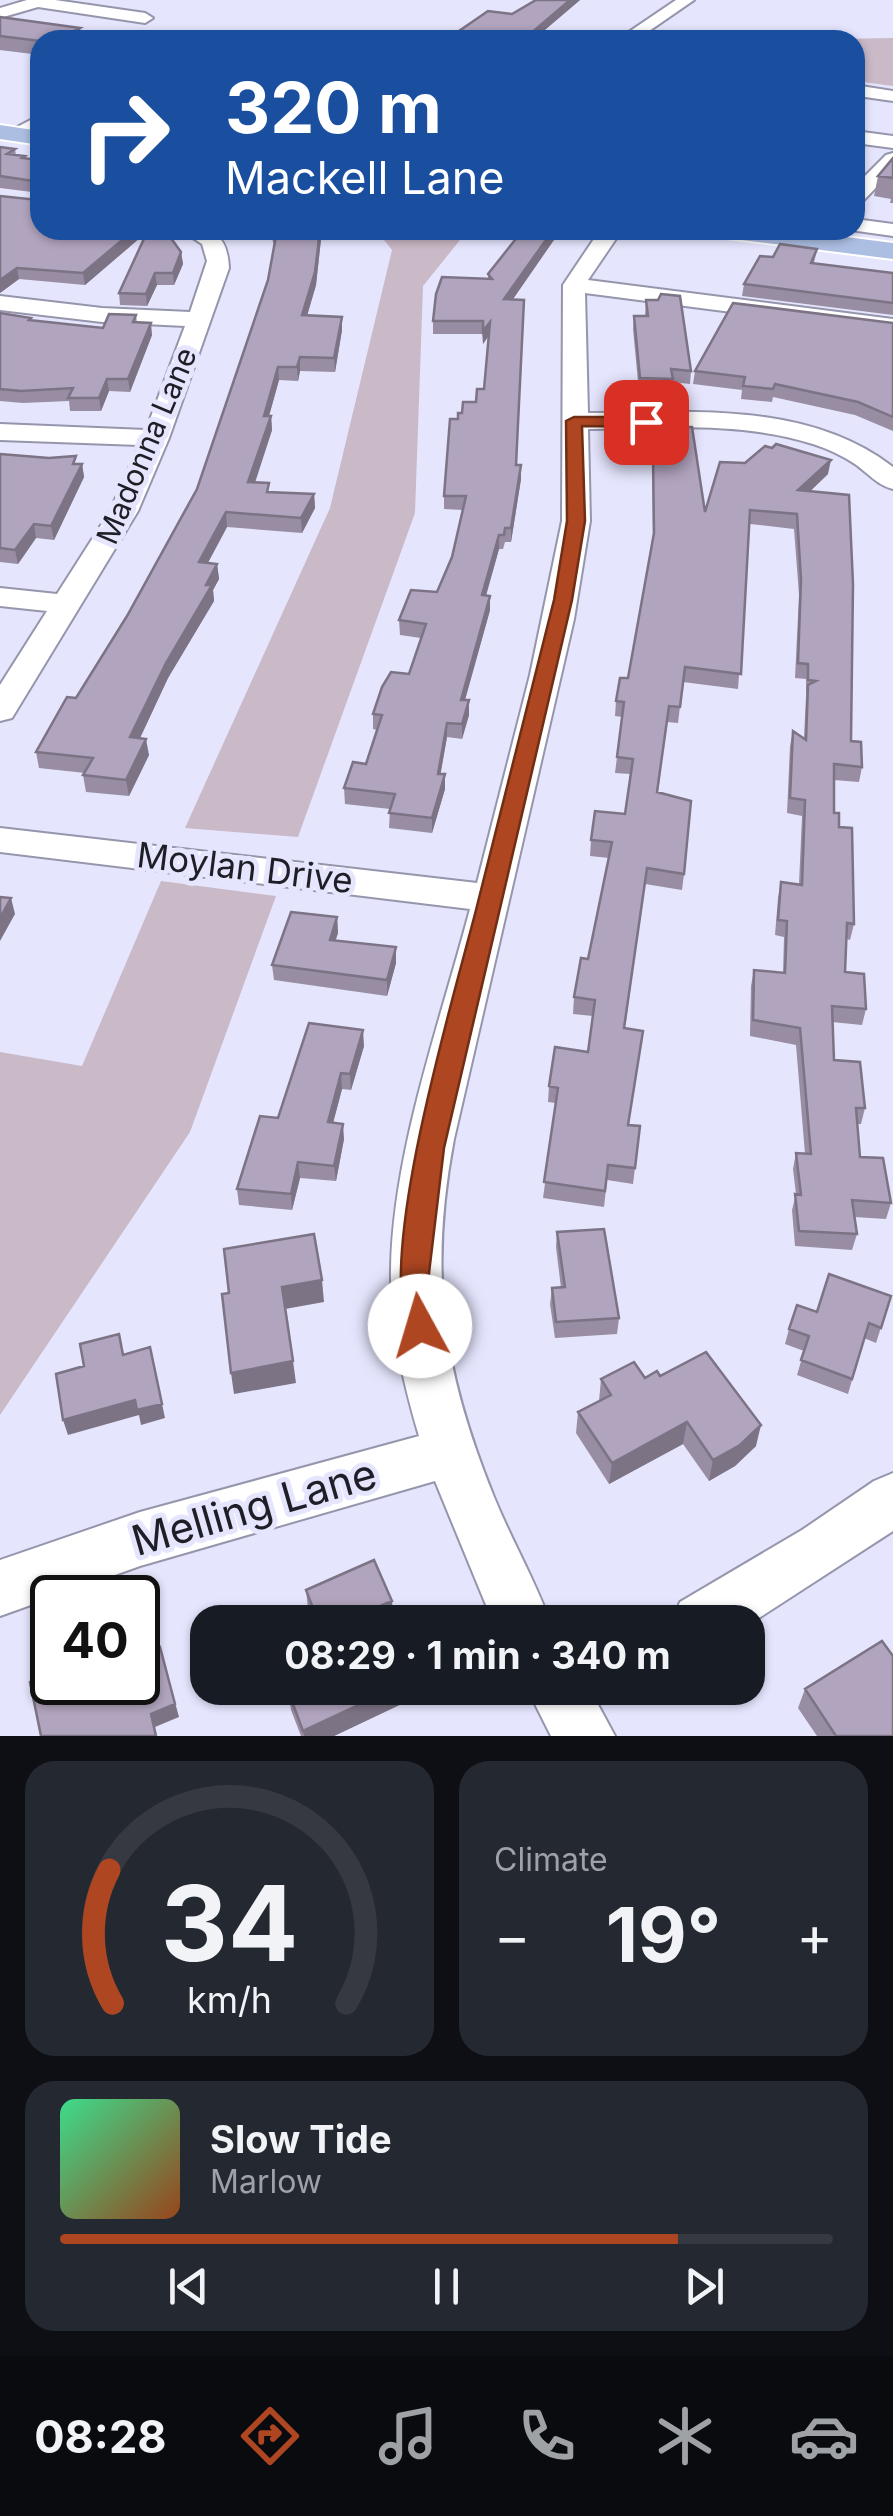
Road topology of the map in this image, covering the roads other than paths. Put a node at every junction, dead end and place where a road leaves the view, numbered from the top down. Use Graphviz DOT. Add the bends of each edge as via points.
graph roads {
  1 [pos="686,0"];
  2 [pos="52,3"];
  3 [pos="145,18"];
  4 [pos="27,20"];
  5 [pos="2,21"];
  6 [pos="96,22"];
  7 [pos="640,30"];
  8 [pos="865,92"];
  9 [pos="893,96"];
  10 [pos="865,138"];
  11 [pos="893,142"];
  12 [pos="893,159"];
  13 [pos="865,188"];
  14 [pos="865,227"];
  15 [pos="893,230"];
  16 [pos="211,240"];
  17 [pos="603,240"];
  18 [pos="845,240"];
  19 [pos="893,251"];
  20 [pos="574,285"];
  21 [pos="0,303"];
  22 [pos="201,320"];
  23 [pos="893,326"];
  24 [pos="574,421"];
  25 [pos="0,432"];
  26 [pos="156,438"];
  27 [pos="893,481"];
  28 [pos="0,597"];
  29 [pos="68,604"];
  30 [pos="0,712"];
  31 [pos="0,840"];
  32 [pos="490,898"];
  33 [pos="453,1451"];
  34 [pos="893,1499"];
  35 [pos="0,1588"];
  36 [pos="514,1605"];
  37 [pos="728,1605"];
  1 -- 7 [label="street"];
  2 -- 3 [label="street"];
  2 -- 4 [label="street"];
  2 -- 5 [label="street" via="30,2"];
  4 -- 5 [label="street"];
  4 -- 6 [label="street"];
  8 -- 9 [label="street"];
  10 -- 11 [label="street"];
  12 -- 13 [label="street"];
  14 -- 15 [label="street"];
  16 -- 22 [label="street, Madonna Lane" via="218,268"];
  17 -- 20 [label="street"];
  18 -- 19 [label="main road"];
  20 -- 23 [label="street"];
  20 -- 24 [label="street"];
  21 -- 22 [label="street"];
  22 -- 26 [label="street, Madonna Lane"];
  24 -- 27 [label="street" via="724,422 792,430 842,446"];
  24 -- 32 [label="street" via="570,562"];
  25 -- 26 [label="street"];
  26 -- 29 [label="street, Madonna Lane" via="124,511"];
  28 -- 29 [label="street"];
  29 -- 30 [label="street, Madonna Lane"];
  31 -- 32 [label="street, Moylan Drive"];
  32 -- 33 [label="street" via="430,1148 415,1273 433,1390"];
  33 -- 35 [label="street, Melling Lane" via="140,1539"];
  33 -- 36 [label="street"];
  34 -- 37 [label="street"];
}
